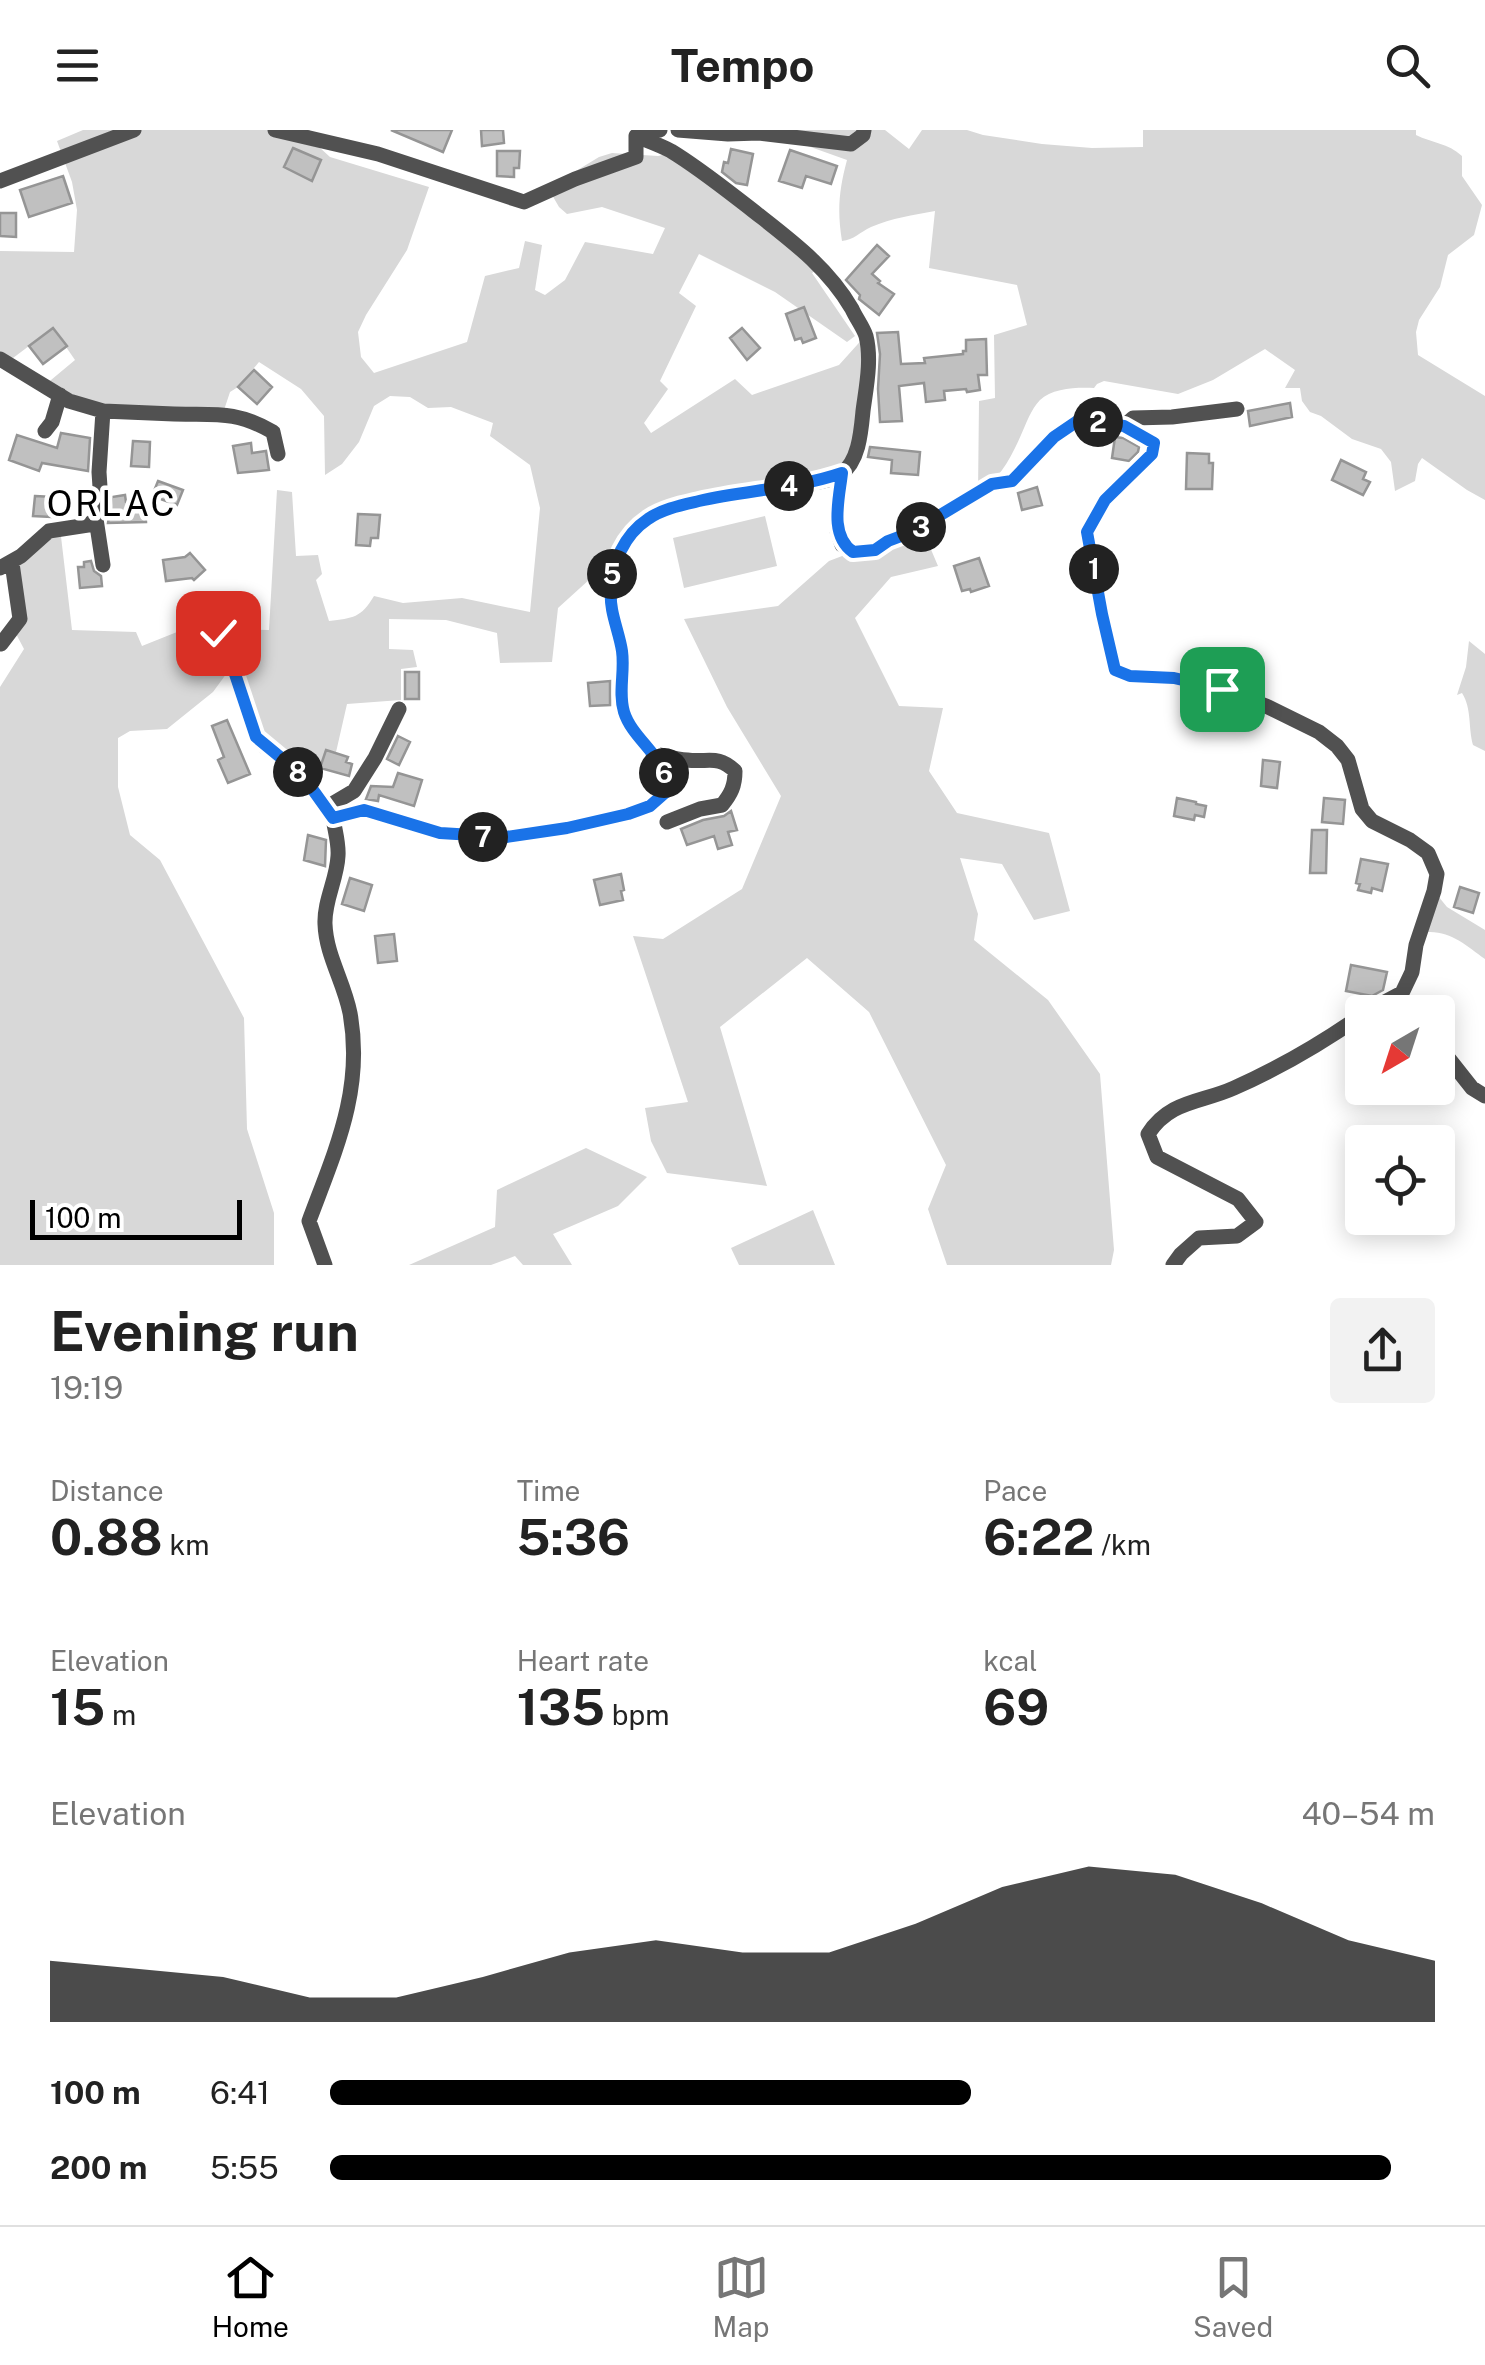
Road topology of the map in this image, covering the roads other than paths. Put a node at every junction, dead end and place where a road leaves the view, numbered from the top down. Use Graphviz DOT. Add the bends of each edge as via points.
graph roads {
  1 [pos="134,130"];
  2 [pos="274,130"];
  3 [pos="660,130"];
  4 [pos="678,130"];
  5 [pos="864,130"];
  6 [pos="636,136"];
  7 [pos="0,181"];
  8 [pos="0,359"];
  9 [pos="60,395"];
  10 [pos="1237,409"];
  11 [pos="103,410"];
  12 [pos="1124,426"];
  13 [pos="45,431"];
  14 [pos="278,454"];
  15 [pos="842,473"];
  16 [pos="96,519"];
  17 [pos="6,565"];
  18 [pos="103,565"];
  19 [pos="200,603"];
  20 [pos="0,644"];
  21 [pos="399,709"];
  22 [pos="654,754"];
  23 [pos="330,813"];
  24 [pos="667,822"];
  25 [pos="1398,995"];
  26 [pos="1345,1028"];
  27 [pos="1455,1066"];
  28 [pos="1485,1096"];
  29 [pos="325,1265"];
  30 [pos="1173,1265"];
  1 -- 7 [label="street"];
  2 -- 6 [label="street" via="378,154 524,202 636,157"];
  3 -- 6 [label="street"];
  4 -- 5 [label="street" via="851,144"];
  6 -- 15 [label="street" via="670,150 740,201 798,245 841,291 866,335 868,364 860,438"];
  8 -- 9 [label="street"];
  9 -- 11 [label="street"];
  9 -- 13 [label="street"];
  10 -- 12 [label="street" via="1134,418"];
  11 -- 14 [label="street" via="223,413 273,432"];
  11 -- 16 [label="street"];
  12 -- 15 [label="street" via="1079,420 1012,481 992,484 864,552 842,544 838,531"];
  12 -- 25 [label="street" via="1154,443 1152,454 1105,500 1087,532 1115,670 1222,689 1337,746 1348,760 1362,809 1428,853 1436,874 1412,972"];
  15 -- 22 [label="street" via="651,516 618,555 610,596 623,656 621,695 625,716"];
  16 -- 17 [label="street" via="49,531"];
  16 -- 18 [label="street"];
  17 -- 20 [label="street" via="20,619"];
  19 -- 23 [label="street" via="225,647 256,737 303,776"];
  21 -- 23 [label="street" via="354,790"];
  22 -- 23 [label="street" via="668,780 662,797 628,814 567,828 487,838 440,833 364,810"];
  22 -- 24 [label="street" via="694,762 710,758 735,771 722,805"];
  23 -- 29 [label="street" via="338,856 326,944 348,1001 354,1057 350,1102 309,1221"];
  26 -- 30 [label="street" via="1284,1064 1157,1120 1148,1134 1157,1157 1238,1199 1256,1222 1237,1236 1199,1238"];
  27 -- 28 [label="street"];
}
